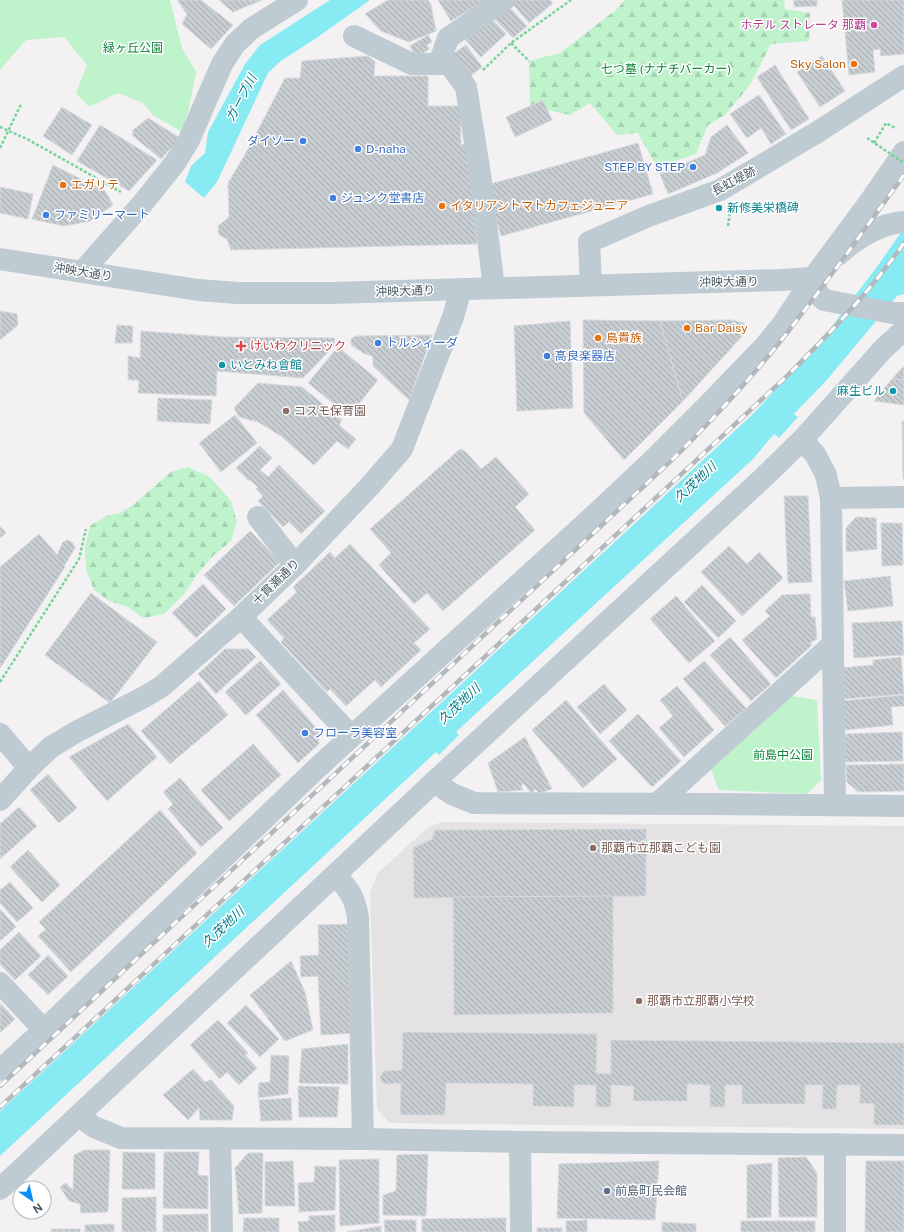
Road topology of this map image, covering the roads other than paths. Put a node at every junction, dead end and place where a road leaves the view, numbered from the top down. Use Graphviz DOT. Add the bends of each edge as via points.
graph roads {
  1 [pos="296,0"];
  2 [pos="504,0"];
  3 [pos="354,36"];
  4 [pos="439,64"];
  5 [pos="904,76"];
  6 [pos="904,152"];
  7 [pos="904,222"];
  8 [pos="0,259"];
  9 [pos="82,272"];
  10 [pos="813,278"];
  11 [pos="591,285"];
  12 [pos="494,288"];
  13 [pos="461,289"];
  14 [pos="900,319"];
  15 [pos="802,440"];
  16 [pos="904,497"];
  17 [pos="831,498"];
  18 [pos="258,517"];
  19 [pos="294,565"];
  20 [pos="241,617"];
  21 [pos="832,645"];
  22 [pos="0,734"];
  23 [pos="351,736"];
  24 [pos="29,768"];
  25 [pos="434,782"];
  26 [pos="0,800"];
  27 [pos="658,803"];
  28 [pos="835,805"];
  29 [pos="904,806"];
  30 [pos="336,875"];
  31 [pos="0,983"];
  32 [pos="44,1030"];
  33 [pos="0,1070"];
  34 [pos="79,1116"];
  35 [pos="220,1138"];
  36 [pos="363,1139"];
  37 [pos="520,1142"];
  38 [pos="835,1144"];
  39 [pos="904,1146"];
  40 [pos="0,1189"];
  41 [pos="222,1232"];
  42 [pos="521,1232"];
  43 [pos="835,1232"];
  1 -- 9 [label="street" via="235,44 222,64 189,140 175,163"];
  2 -- 4 [label="street" via="448,38"];
  3 -- 4 [label="street" via="412,64"];
  4 -- 12 [label="street" via="450,64 466,87"];
  5 -- 11 [label="street, 長虹堤跡" via="816,133 720,190 589,242"];
  6 -- 10 [label="street"];
  7 -- 10 [label="street" via="882,226 868,233 846,248"];
  8 -- 9 [label="street, 沖映大通り"];
  9 -- 13 [label="street, 沖映大通り" via="198,290 238,293"];
  10 -- 11 [label="street, 沖映大通り"];
  10 -- 14 [label="street" via="818,294 824,300"];
  10 -- 23 [label="street" via="764,347 652,461"];
  11 -- 12 [label="street, 沖映大通り"];
  12 -- 13 [label="street, 沖映大通り"];
  13 -- 19 [label="street, 十貫瀬通り" via="453,317 402,449"];
  14 -- 15 [label="street" via="884,348"];
  15 -- 17 [label="street" via="816,454 826,475"];
  15 -- 25 [label="street"];
  16 -- 17 [label="street"];
  17 -- 21 [label="street"];
  18 -- 19 [label="street"];
  19 -- 20 [label="street, 十貫瀬通り"];
  20 -- 23 [label="street"];
  20 -- 24 [label="street, 十貫瀬通り" via="161,687 51,747"];
  21 -- 27 [label="street"];
  21 -- 28 [label="street"];
  22 -- 24 [label="street"];
  23 -- 32 [label="street"];
  24 -- 26 [label="street, 十貫瀬通り"];
  25 -- 27 [label="street" via="452,794 474,803"];
  25 -- 30 [label="street"];
  27 -- 28 [label="street"];
  28 -- 29 [label="street"];
  30 -- 34 [label="street"];
  30 -- 36 [label="street" via="349,889 356,904 358,918"];
  31 -- 32 [label="street"];
  32 -- 33 [label="street"];
  34 -- 35 [label="street" via="94,1127 121,1138"];
  34 -- 40 [label="street"];
  35 -- 36 [label="street"];
  35 -- 41 [label="street"];
  36 -- 37 [label="street"];
  37 -- 38 [label="street"];
  37 -- 42 [label="street"];
  38 -- 39 [label="street"];
  38 -- 43 [label="street"];
}
